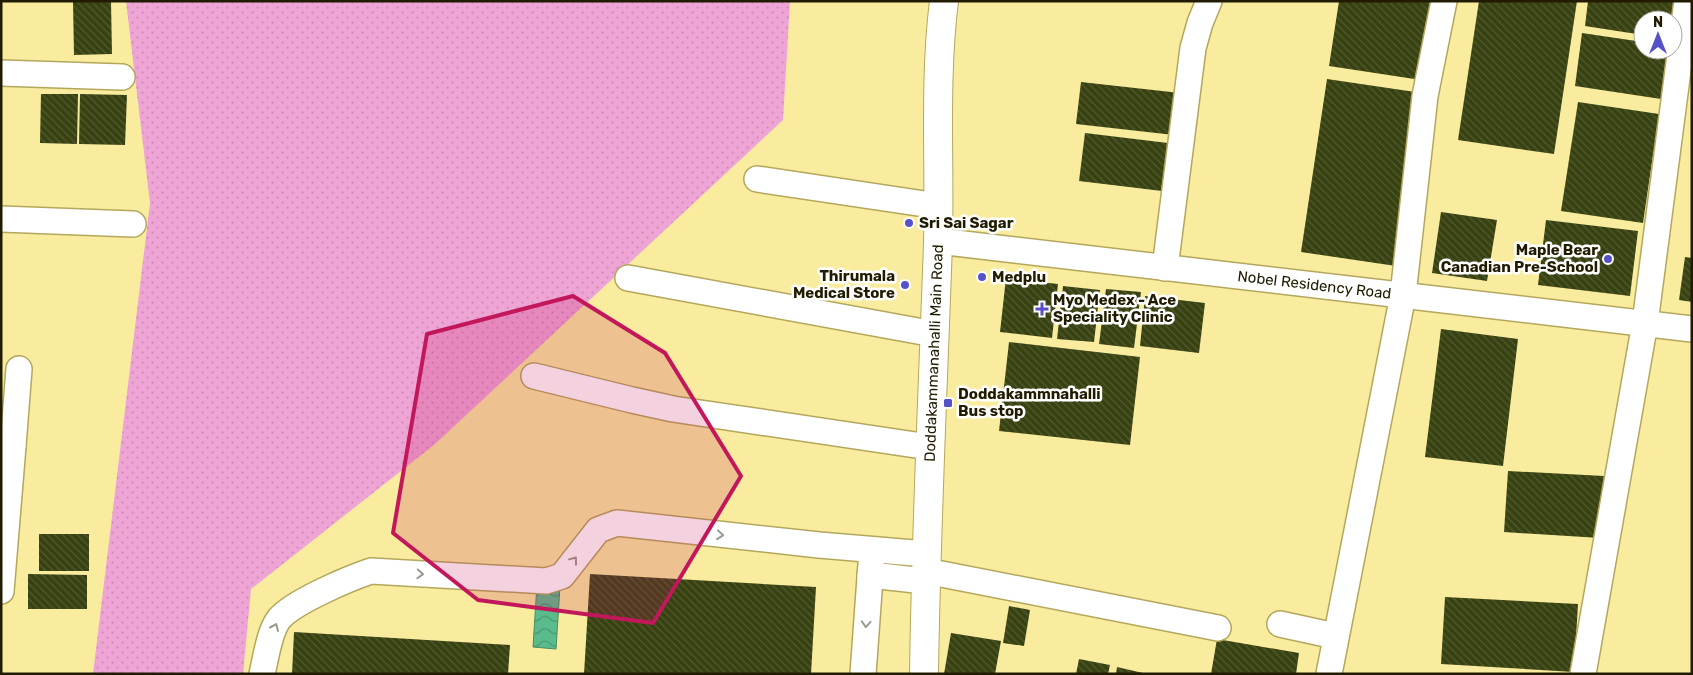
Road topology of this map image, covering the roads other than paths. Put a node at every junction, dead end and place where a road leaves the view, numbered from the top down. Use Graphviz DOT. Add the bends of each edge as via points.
graph roads {
  1 [pos="944,1"];
  2 [pos="1209,1"];
  3 [pos="1444,1"];
  4 [pos="1687,1"];
  5 [pos="1,73"];
  6 [pos="122,77"];
  7 [pos="757,179"];
  8 [pos="938,206"];
  9 [pos="1,219"];
  10 [pos="133,224"];
  11 [pos="938,242"];
  12 [pos="1165,268"];
  13 [pos="628,278"];
  14 [pos="1403,295"];
  15 [pos="1645,323"];
  16 [pos="1692,329"];
  17 [pos="934,334"];
  18 [pos="19,369"];
  19 [pos="534,376"];
  20 [pos="7,445"];
  21 [pos="930,447"];
  22 [pos="872,550"];
  23 [pos="926,568"];
  24 [pos="870,575"];
  25 [pos="1,591"];
  26 [pos="1280,624"];
  27 [pos="1218,628"];
  28 [pos="1336,636"];
  29 [pos="262,674"];
  30 [pos="863,674"];
  31 [pos="924,674"];
  32 [pos="1329,674"];
  33 [pos="1583,674"];
  1 -- 8 [label="street, Doddakammanahalli Main Road" via="939,41"];
  2 -- 12 [label="street" via="1193,48"];
  3 -- 14 [label="street" via="1425,96"];
  4 -- 15 [label="street"];
  5 -- 6 [label="street"];
  7 -- 8 [label="street"];
  8 -- 11 [label="street, Doddakammanahalli Main Road"];
  9 -- 10 [label="street"];
  11 -- 12 [label="street, Nobel Residency Road"];
  11 -- 17 [label="street, Doddakammanahalli Main Road"];
  12 -- 14 [label="street, Nobel Residency Road"];
  13 -- 17 [label="street"];
  14 -- 15 [label="street, Nobel Residency Road"];
  14 -- 28 [label="street"];
  15 -- 16 [label="street, Nobel Residency Road"];
  15 -- 33 [label="street"];
  17 -- 21 [label="street, Doddakammanahalli Main Road"];
  18 -- 20 [label="street"];
  19 -- 21 [label="street" via="672,409"];
  20 -- 25 [label="street"];
  21 -- 23 [label="street, Doddakammanahalli Main Road"];
  22 -- 23 [label="street"];
  22 -- 24 [label="street"];
  29 -- 22 [label="street, one-way" via="269,641 279,619 292,608 350,578 371,571 546,581 562,576 598,530 618,524"];
  23 -- 24 [label="street"];
  23 -- 27 [label="street"];
  23 -- 31 [label="street, Doddakammanahalli Main Road"];
  24 -- 30 [label="street, one-way"];
  26 -- 28 [label="street"];
  28 -- 32 [label="street"];
}
